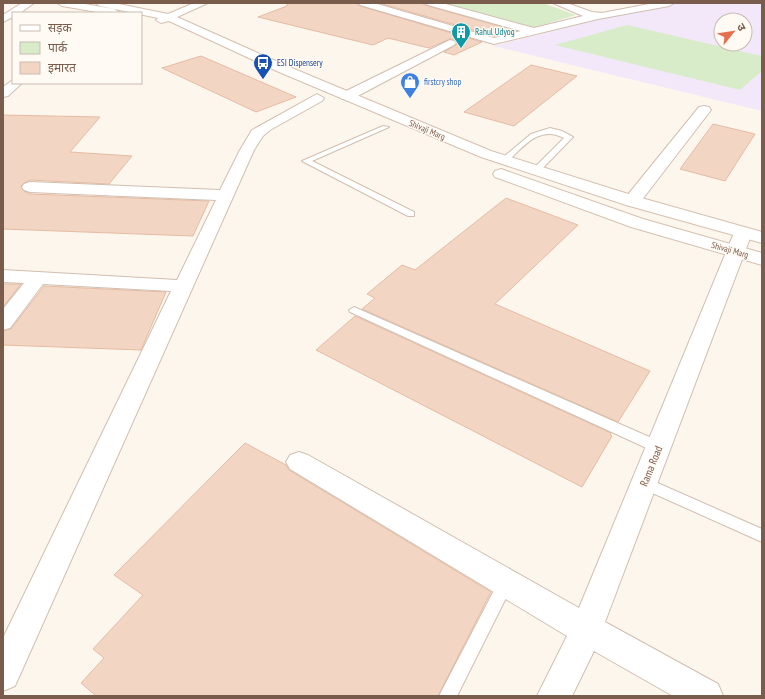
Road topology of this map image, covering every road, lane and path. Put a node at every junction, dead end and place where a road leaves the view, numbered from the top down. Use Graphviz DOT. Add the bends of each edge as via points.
graph roads {
  1 [pos="29,3"];
  2 [pos="62,3"];
  3 [pos="100,3"];
  4 [pos="204,3"];
  5 [pos="362,3"];
  6 [pos="431,3"];
  7 [pos="558,3"];
  8 [pos="669,3"];
  9 [pos="651,5"];
  10 [pos="14,12"];
  11 [pos="109,12"];
  12 [pos="12,13"];
  13 [pos="471,14"];
  14 [pos="596,16"];
  15 [pos="169,17"];
  16 [pos="3,19"];
  17 [pos="145,23"];
  18 [pos="442,26"];
  19 [pos="534,31"];
  20 [pos="168,34"];
  21 [pos="450,43"];
  22 [pos="213,52"];
  23 [pos="15,84"];
  24 [pos="3,92"];
  25 [pos="347,96"];
  26 [pos="317,98"];
  27 [pos="704,110"];
  28 [pos="385,126"];
  29 [pos="428,145"];
  30 [pos="504,160"];
  31 [pos="472,164"];
  32 [pos="536,170"];
  33 [pos="30,187"];
  34 [pos="226,195"];
  35 [pos="632,201"];
  36 [pos="411,214"];
  37 [pos="747,241"];
  38 [pos="762,259"];
  39 [pos="3,276"];
  40 [pos="38,278"];
  41 [pos="183,286"];
  42 [pos="354,310"];
  43 [pos="3,323"];
  44 [pos="658,447"];
  45 [pos="299,462"];
  46 [pos="644,483"];
  47 [pos="762,536"];
  48 [pos="506,582"];
  49 [pos="586,629"];
  50 [pos="3,674"];
  51 [pos="448,696"];
  52 [pos="554,696"];
  53 [pos="706,696"];
  1 -- 10 [label="street"];
  2 -- 11 [label="street"];
  3 -- 15 [label="street, Shivaji Marg"];
  4 -- 15 [label="street"];
  5 -- 18 [label="street"];
  6 -- 13 [label="street"];
  7 -- 14 [label="street"];
  8 -- 9 [label="street"];
  9 -- 14 [label="street" via="609,16"];
  12 -- 16 [label="street"];
  13 -- 18 [label="street"];
  13 -- 19 [label="street"];
  14 -- 19 [label="street"];
  15 -- 17 [label="street"];
  15 -- 25 [label="street, Shivaji Marg"];
  17 -- 20 [label="street"];
  18 -- 19 [label="street" via="494,40"];
  21 -- 25 [label="street"];
  22 -- 26 [label="street, Shivaji Marg"];
  23 -- 24 [label="street"];
  25 -- 30 [label="street, Shivaji Marg"];
  26 -- 28 [label="street, Shivaji Marg"];
  26 -- 34 [label="street" via="274,120 257,133 246,150"];
  27 -- 35 [label="street"];
  28 -- 29 [label="street, Shivaji Marg"];
  28 -- 36 [label="lane" via="306,161"];
  30 -- 32 [label="street, Shivaji Marg"];
  30 -- 32 [label="lane" via="538,132 546,130 569,137"];
  31 -- 37 [label="street, Shivaji Marg" via="637,223"];
  32 -- 35 [label="street, Shivaji Marg"];
  33 -- 34 [label="street"];
  34 -- 41 [label="street"];
  35 -- 37 [label="street, Shivaji Marg"];
  37 -- 38 [label="street, Shivaji Marg"];
  37 -- 44 [label="street, Rama Road"];
  39 -- 40 [label="street"];
  40 -- 41 [label="street"];
  40 -- 43 [label="street"];
  41 -- 50 [label="street"];
  42 -- 44 [label="lane"];
  44 -- 46 [label="street, Rama Road"];
  45 -- 48 [label="street"];
  46 -- 47 [label="lane"];
  46 -- 49 [label="street, Rama Road"];
  48 -- 49 [label="street"];
  48 -- 51 [label="lane"];
  49 -- 52 [label="street, Rama Road"];
  49 -- 53 [label="street"];
}
